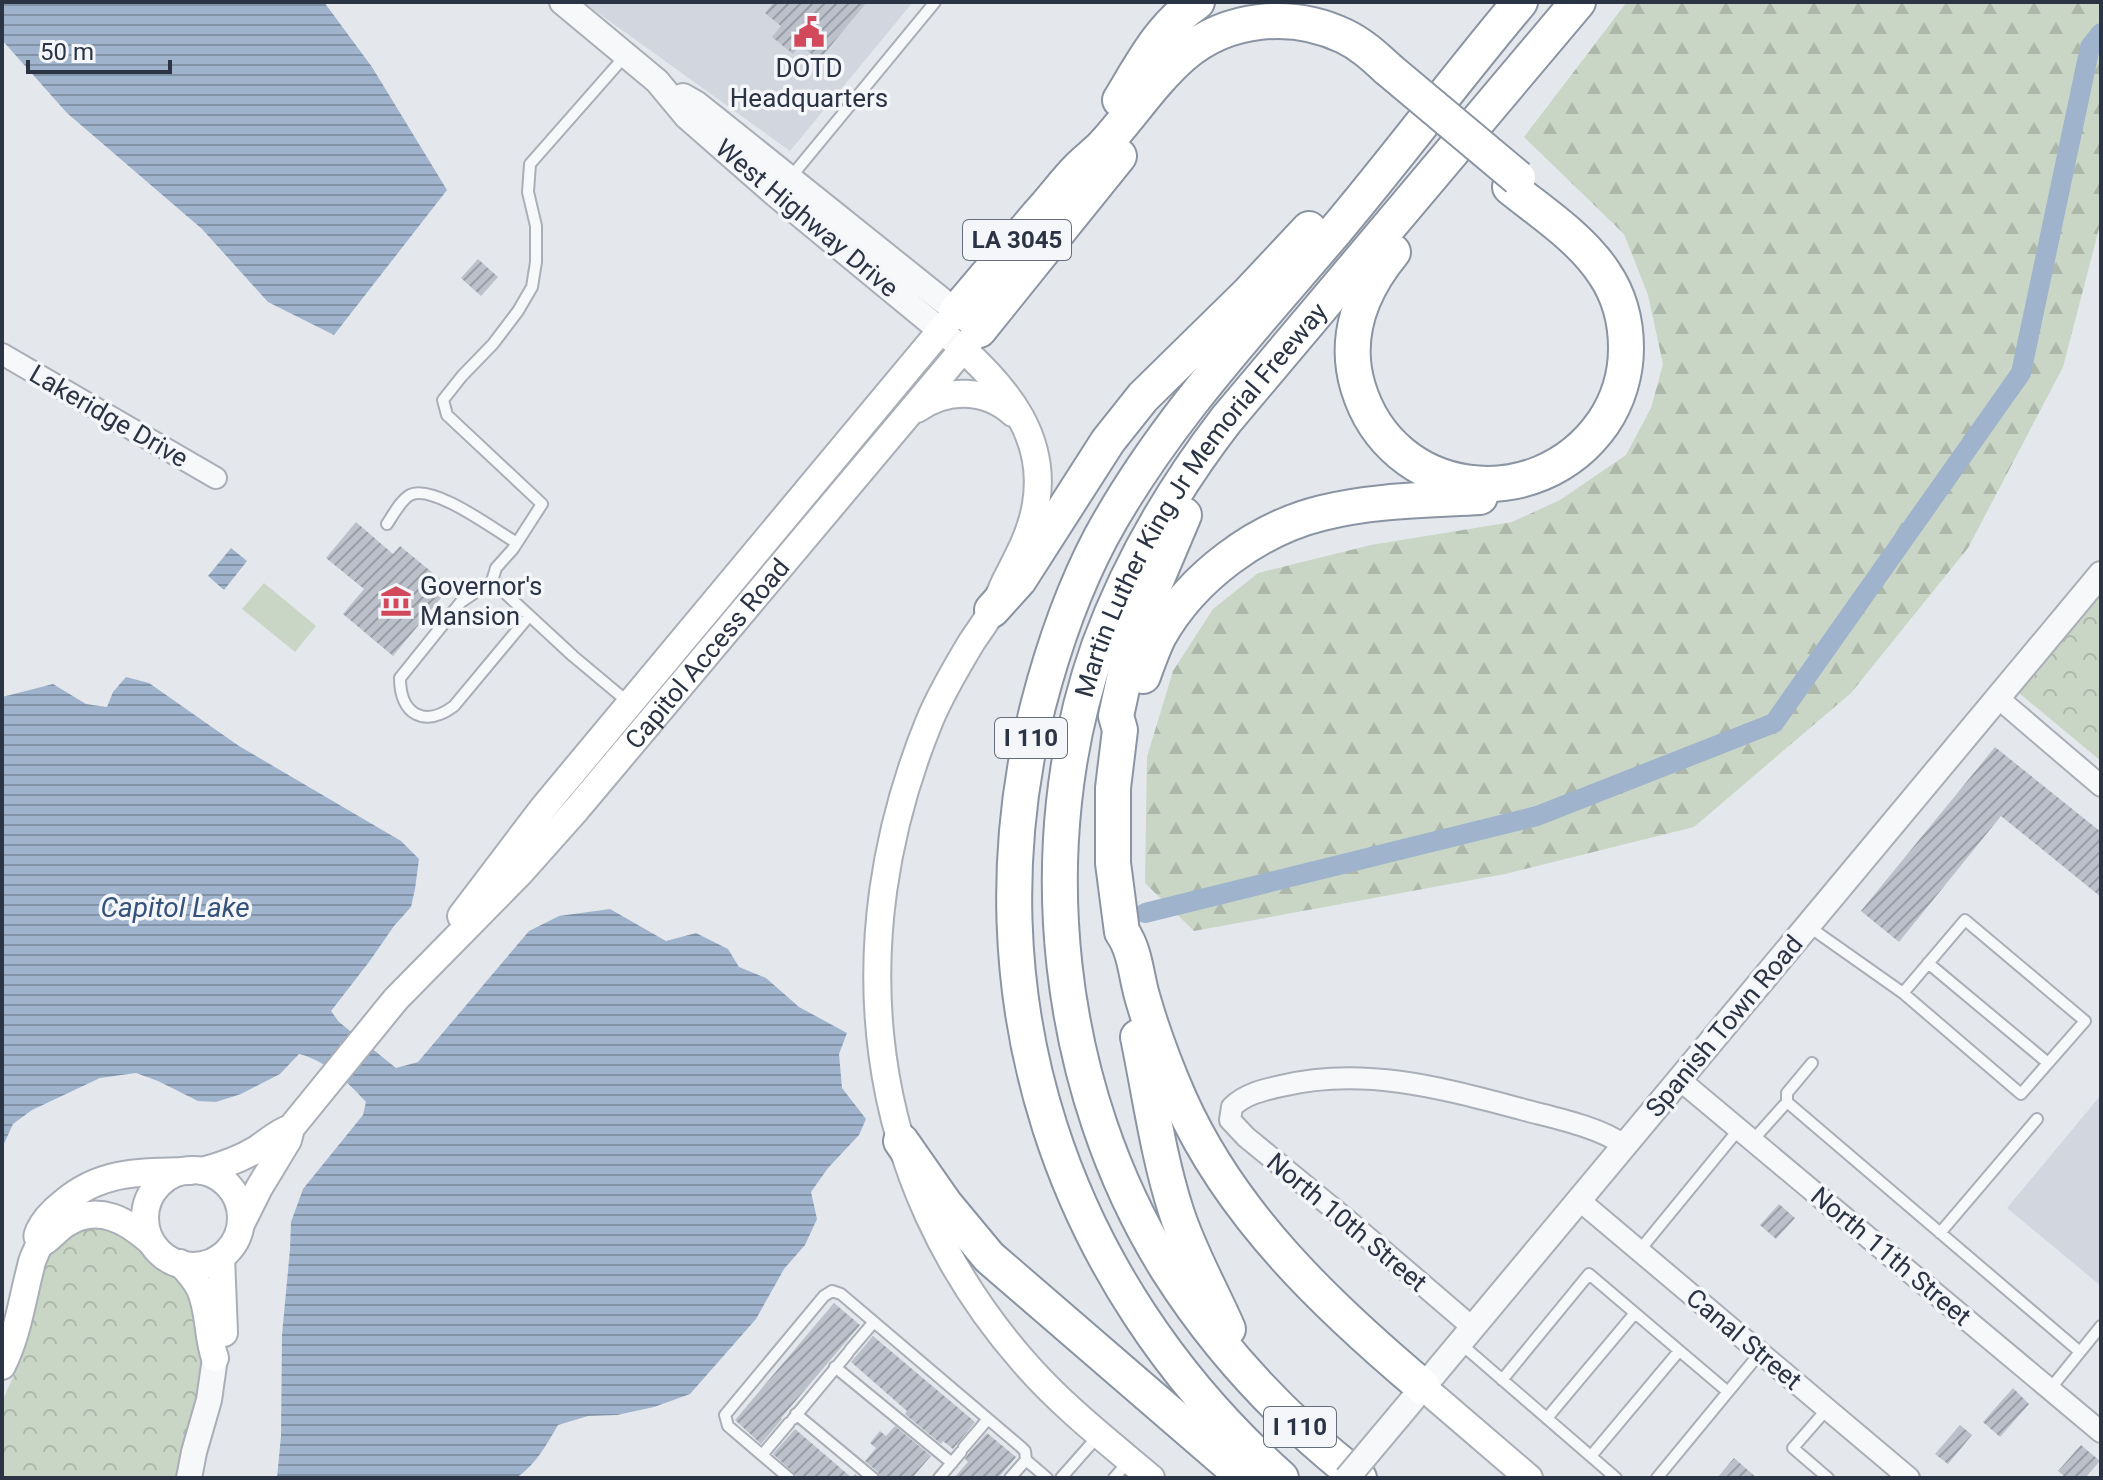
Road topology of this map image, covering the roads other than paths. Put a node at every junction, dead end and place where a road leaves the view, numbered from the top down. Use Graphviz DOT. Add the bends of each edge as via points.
graph roads {
  1 [pos="562,2"];
  2 [pos="935,2"];
  3 [pos="1179,2"];
  4 [pos="1197,2"];
  5 [pos="1520,2"];
  6 [pos="1574,6"];
  7 [pos="626,54"];
  8 [pos="1147,54"];
  9 [pos="1472,59"];
  10 [pos="1384,73"];
  11 [pos="1078,169"];
  12 [pos="1514,182"];
  13 [pos="782,186"];
  14 [pos="960,330"];
  15 [pos="2,354"];
  16 [pos="904,418"];
  17 [pos="1226,420"];
  18 [pos="1024,423"];
  19 [pos="216,478"];
  20 [pos="387,524"];
  21 [pos="517,543"];
  22 [pos="2101,574"];
  23 [pos="492,581"];
  24 [pos="992,610"];
  25 [pos="529,616"];
  26 [pos="1998,698"];
  27 [pos="629,703"];
  28 [pos="650,722"];
  29 [pos="1120,730"];
  30 [pos="2101,786"];
  31 [pos="1808,926"];
  32 [pos="1122,932"];
  33 [pos="1928,963"];
  34 [pos="425,968"];
  35 [pos="1903,993"];
  36 [pos="1812,1063"];
  37 [pos="2048,1063"];
  38 [pos="1680,1080"];
  39 [pos="1787,1102"];
  40 [pos="2037,1119"];
  41 [pos="291,1128"];
  42 [pos="1746,1135"];
  43 [pos="901,1141"];
  44 [pos="1624,1145"];
  45 [pos="196,1171"];
  46 [pos="1579,1200"];
  47 [pos="242,1222"];
  48 [pos="1940,1233"];
  49 [pos="150,1241"];
  50 [pos="39,1244"];
  51 [pos="1639,1251"];
  52 [pos="221,1257"];
  53 [pos="180,1263"];
  54 [pos="1635,1313"];
  55 [pos="873,1323"];
  56 [pos="2101,1326"];
  57 [pos="1465,1335"];
  58 [pos="1679,1351"];
  59 [pos="2080,1352"];
  60 [pos="1760,1353"];
  61 [pos="215,1358"];
  62 [pos="2,1366"];
  63 [pos="835,1367"];
  64 [pos="1245,1370"];
  65 [pos="1502,1380"];
  66 [pos="1423,1387"];
  67 [pos="2050,1389"];
  68 [pos="1728,1392"];
  69 [pos="1827,1409"];
  70 [pos="1547,1418"];
  71 [pos="793,1419"];
  72 [pos="988,1419"];
  73 [pos="2101,1432"];
  74 [pos="1099,1435"];
  75 [pos="762,1455"];
  76 [pos="1591,1456"];
  77 [pos="1026,1460"];
  78 [pos="952,1463"];
  79 [pos="1122,1469"];
  80 [pos="189,1478"];
  81 [pos="789,1478"];
  82 [pos="873,1478"];
  83 [pos="939,1478"];
  84 [pos="1010,1478"];
  85 [pos="1047,1478"];
  86 [pos="1061,1478"];
  87 [pos="1151,1478"];
  88 [pos="1245,1478"];
  89 [pos="1281,1478"];
  90 [pos="1347,1478"];
  91 [pos="1359,1478"];
  92 [pos="1529,1478"];
  93 [pos="1616,1478"];
  94 [pos="1657,1478"];
  95 [pos="1828,1478"];
  96 [pos="1909,1478"];
  1 -- 7 [label="street, West Highway Drive"];
  2 -- 13 [label="lane"];
  3 -- 8 [label="lane"];
  4 -- 8 [label="highway"];
  5 -- 9 [label="highway, Martin Luther King Jr Memorial Freeway / I 110"];
  6 -- 12 [label="highway" via="1461,171 1382,265 1357,315 1353,363 1372,422 1407,458 1458,482 1512,482 1561,464 1600,427 1622,379 1626,335 1603,270"];
  6 -- 17 [label="highway, Martin Luther King Jr Memorial Freeway / I 110"];
  7 -- 13 [label="street, West Highway Drive" via="657,81 697,104"];
  7 -- 21 [label="lane" via="530,164 528,192 536,226 532,287 493,344 443,400 447,415 542,504"];
  8 -- 11 [label="highway"];
  9 -- 24 [label="highway" via="1143,397 1108,441 1019,580"];
  9 -- 89 [label="highway, Martin Luther King Jr Memorial Freeway / I 110" via="1371,189 1180,415 1120,504 1062,626 1022,786 1014,881 1020,989 1029,1054 1065,1172 1103,1255 1156,1339 1211,1409"];
  10 -- 11 [label="highway" via="1356,42 1312,24 1279,20 1230,28 1185,54"];
  10 -- 12 [label="highway"];
  10 -- 14 [label="highway" via="1328,42 1298,35 1249,38 1211,55"];
  11 -- 14 [label="highway, LA 3045"];
  12 -- 29 [label="highway" via="1602,249 1627,291 1637,326 1638,367 1632,396 1615,430 1579,467 1536,489 1323,512 1243,548 1195,588 1167,624 1130,719"];
  13 -- 14 [label="street, West Highway Drive"];
  14 -- 16 [label="main road, Capitol Access Road / LA 3045"];
  14 -- 18 [label="main road"];
  14 -- 27 [label="main road, Capitol Access Road / LA 3045"];
  15 -- 19 [label="street, Lakeridge Drive"];
  16 -- 18 [label="main road" via="937,398 963,393 998,401"];
  16 -- 28 [label="main road, Capitol Access Road / LA 3045"];
  17 -- 29 [label="highway" via="1140,619 1116,716"];
  17 -- 64 [label="highway, Martin Luther King Jr Memorial Freeway / I 110" via="1155,526 1099,648 1068,775 1060,905 1073,1024 1115,1165 1166,1267"];
  18 -- 24 [label="main road" via="1035,451 1036,504 1024,544"];
  20 -- 21 [label="lane" via="408,496 418,492 444,498"];
  21 -- 23 [label="lane"];
  22 -- 26 [label="street, Spanish Town Road"];
  23 -- 25 [label="lane"];
  23 -- 25 [label="lane" via="461,602 400,678 405,703 425,718 441,716"];
  24 -- 43 [label="main road" via="930,720 904,794 886,872 876,1001"];
  25 -- 27 [label="lane"];
  26 -- 30 [label="street"];
  26 -- 31 [label="street, Spanish Town Road"];
  27 -- 28 [label="lane"];
  27 -- 34 [label="main road, Capitol Access Road / LA 3045" via="522,833"];
  28 -- 34 [label="main road, Capitol Access Road / LA 3045" via="546,846"];
  29 -- 32 [label="highway" via="1113,832"];
  31 -- 35 [label="lane"];
  31 -- 38 [label="street, Spanish Town Road"];
  32 -- 64 [label="highway" via="1119,943 1175,1208"];
  32 -- 66 [label="highway" via="1170,1077 1219,1170 1289,1261"];
  33 -- 35 [label="lane"];
  33 -- 37 [label="lane"];
  33 -- 37 [label="lane" via="1965,920 2085,1021"];
  34 -- 41 [label="main road, Capitol Access Road / LA 3045"];
  35 -- 37 [label="lane" via="2021,1094"];
  36 -- 39 [label="lane" via="1787,1093"];
  38 -- 42 [label="street, North 11th Street"];
  38 -- 44 [label="street, Spanish Town Road"];
  39 -- 42 [label="lane"];
  39 -- 48 [label="lane"];
  40 -- 48 [label="lane"];
  41 -- 45 [label="main road" via="256,1150"];
  41 -- 47 [label="main road, Capitol Access Road"];
  42 -- 51 [label="lane"];
  42 -- 67 [label="street, North 11th Street"];
  43 -- 74 [label="main road" via="923,1204 968,1288 1025,1364"];
  43 -- 88 [label="highway" via="989,1257"];
  44 -- 46 [label="street, Spanish Town Road"];
  44 -- 57 [label="street, North 10th Street" via="1542,1114 1372,1078 1323,1078 1267,1089 1232,1107 1230,1120 1246,1137 1346,1219"];
  45 -- 47 [label="main road" via="231,1188"];
  45 -- 49 [label="main road" via="165,1180 150,1198 144,1221"];
  45 -- 50 [label="main road" via="132,1173 95,1182 48,1217 38,1234"];
  46 -- 51 [label="street, Canal Street"];
  46 -- 57 [label="street, Spanish Town Road"];
  47 -- 52 [label="main road" via="237,1240"];
  48 -- 59 [label="lane"];
  49 -- 50 [label="main road" via="128,1223 100,1215 68,1222"];
  49 -- 53 [label="main road"];
  50 -- 62 [label="main road"];
  51 -- 60 [label="street, Canal Street"];
  52 -- 53 [label="main road" via="196,1266"];
  52 -- 61 [label="main road" via="223,1344"];
  53 -- 61 [label="main road" via="200,1289"];
  54 -- 58 [label="lane"];
  54 -- 65 [label="lane" via="1589,1274"];
  54 -- 70 [label="lane"];
  55 -- 63 [label="lane"];
  55 -- 72 [label="lane"];
  55 -- 75 [label="lane" via="832,1291 776,1353 725,1415 728,1426"];
  56 -- 59 [label="lane"];
  57 -- 65 [label="lane"];
  57 -- 66 [label="street, Spanish Town Road"];
  58 -- 68 [label="lane"];
  58 -- 76 [label="lane"];
  59 -- 67 [label="lane"];
  60 -- 68 [label="lane"];
  60 -- 69 [label="street, Canal Street"];
  61 -- 80 [label="street"];
  63 -- 71 [label="lane"];
  63 -- 78 [label="lane"];
  64 -- 91 [label="highway, Martin Luther King Jr Memorial Freeway / I 110"];
  65 -- 70 [label="lane"];
  66 -- 90 [label="street, Spanish Town Road, bridge"];
  66 -- 92 [label="main road"];
  67 -- 73 [label="street, North 11th Street"];
  68 -- 94 [label="lane"];
  69 -- 95 [label="lane" via="1793,1448"];
  69 -- 96 [label="street, Canal Street"];
  70 -- 76 [label="lane"];
  71 -- 75 [label="lane"];
  71 -- 82 [label="lane"];
  72 -- 77 [label="lane" via="1025,1451"];
  72 -- 78 [label="lane"];
  74 -- 79 [label="main road"];
  74 -- 86 [label="lane"];
  75 -- 81 [label="lane"];
  76 -- 93 [label="lane"];
  77 -- 84 [label="lane"];
  77 -- 85 [label="lane"];
  78 -- 83 [label="lane"];
  79 -- 87 [label="main road"];
}
